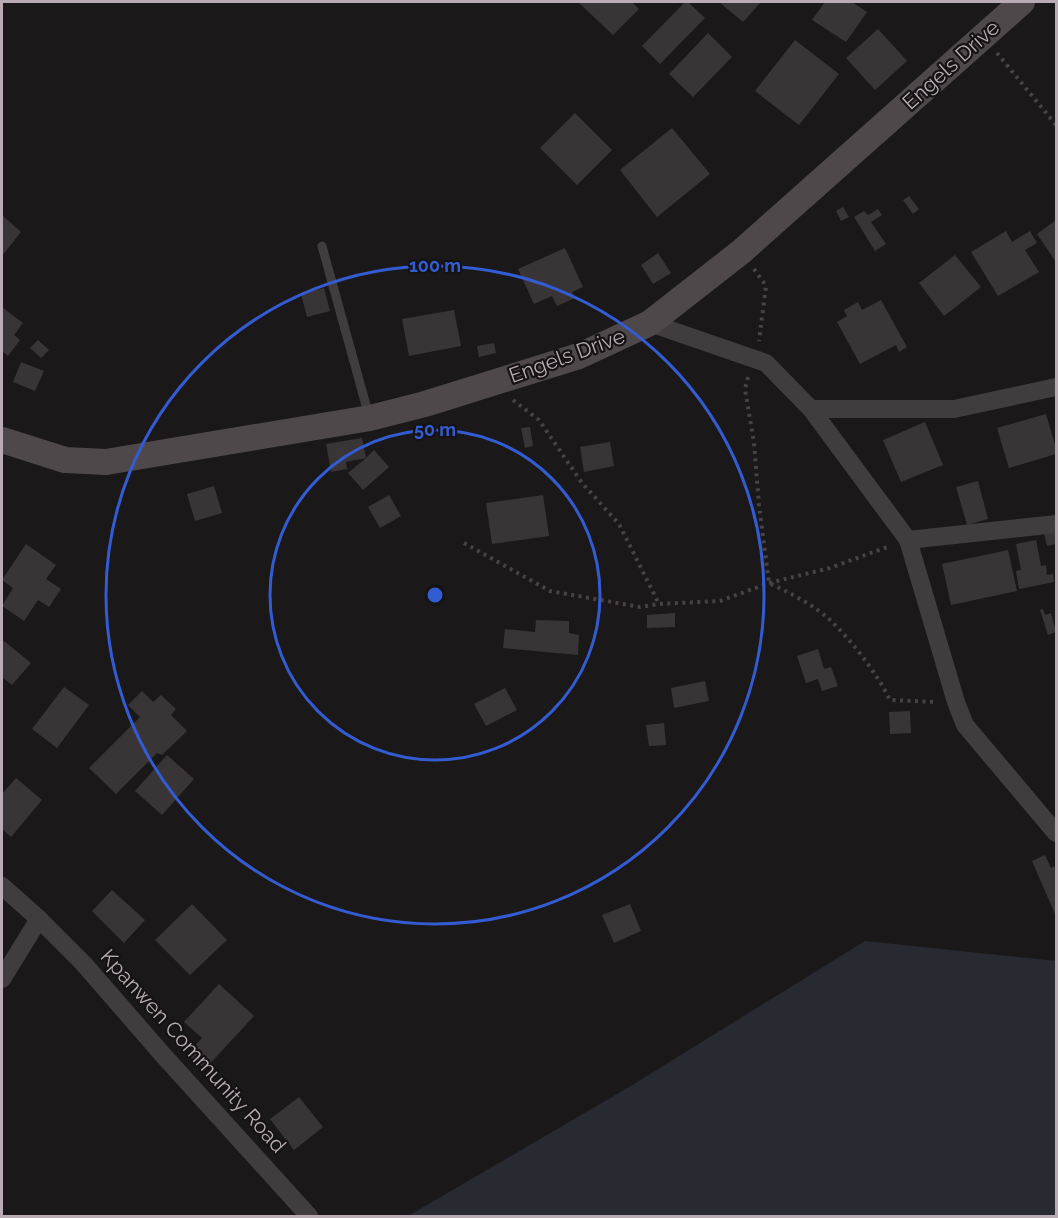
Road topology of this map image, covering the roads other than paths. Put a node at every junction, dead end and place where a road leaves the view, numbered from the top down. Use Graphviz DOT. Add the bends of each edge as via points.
graph roads {
  1 [pos="1010,5"];
  2 [pos="322,246"];
  3 [pos="650,323"];
  4 [pos="1056,387"];
  5 [pos="811,409"];
  6 [pos="369,418"];
  7 [pos="2,440"];
  8 [pos="1056,524"];
  9 [pos="908,540"];
  10 [pos="1056,833"];
  11 [pos="2,886"];
  12 [pos="39,919"];
  13 [pos="2,979"];
  14 [pos="309,1216"];
  1 -- 3 [label="street, Engels Drive" via="983,36 742,251"];
  2 -- 6 [label="lane"];
  3 -- 5 [label="street" via="766,363"];
  3 -- 6 [label="street, Engels Drive" via="579,356"];
  4 -- 5 [label="street" via="954,409"];
  5 -- 9 [label="street"];
  6 -- 7 [label="street, Engels Drive" via="106,462 65,460"];
  8 -- 9 [label="street"];
  9 -- 10 [label="street" via="965,725"];
  11 -- 12 [label="street, Kpanwen Community Road"];
  12 -- 13 [label="street"];
  12 -- 14 [label="street, Kpanwen Community Road"];
}
